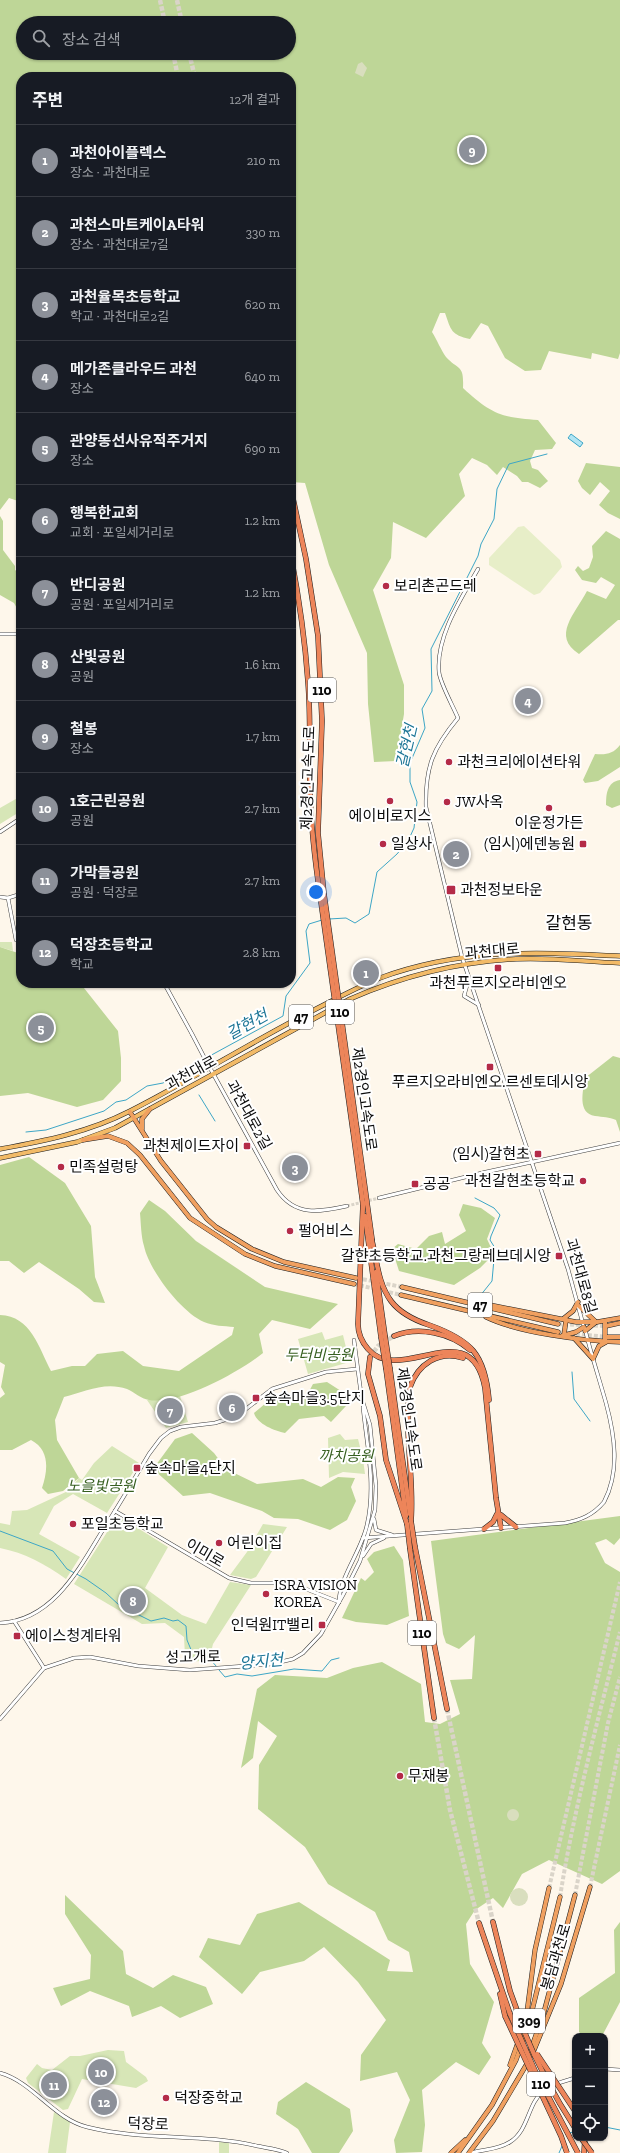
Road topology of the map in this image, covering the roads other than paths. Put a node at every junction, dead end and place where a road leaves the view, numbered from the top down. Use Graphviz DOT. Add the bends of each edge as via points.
graph roads {
  1 [pos="296,513"];
  2 [pos="478,569"];
  3 [pos="296,584"];
  4 [pos="0,634"];
  5 [pos="16,634"];
  6 [pos="16,821"];
  7 [pos="0,832"];
  8 [pos="322,894"];
  9 [pos="16,896"];
  10 [pos="0,897"];
  11 [pos="8,898"];
  12 [pos="16,940"];
  13 [pos="620,956"];
  14 [pos="462,957"];
  15 [pos="620,963"];
  16 [pos="465,965"];
  17 [pos="469,977"];
  18 [pos="167,988"];
  19 [pos="479,1005"];
  20 [pos="209,1067"];
  21 [pos="214,1074"];
  22 [pos="150,1109"];
  23 [pos="130,1112"];
  24 [pos="134,1118"];
  25 [pos="142,1130"];
  26 [pos="355,1130"];
  27 [pos="83,1140"];
  28 [pos="620,1143"];
  29 [pos="0,1149"];
  30 [pos="0,1158"];
  31 [pos="533,1161"];
  32 [pos="379,1198"];
  33 [pos="363,1203"];
  34 [pos="347,1206"];
  35 [pos="371,1237"];
  36 [pos="356,1278"];
  37 [pos="354,1284"];
  38 [pos="402,1287"];
  39 [pos="401,1296"];
  40 [pos="464,1301"];
  41 [pos="578,1304"];
  42 [pos="620,1318"];
  43 [pos="564,1319"];
  44 [pos="605,1321"];
  45 [pos="597,1322"];
  46 [pos="620,1323"];
  47 [pos="558,1324"];
  48 [pos="606,1326"];
  49 [pos="584,1327"];
  50 [pos="560,1334"];
  51 [pos="383,1336"];
  52 [pos="394,1336"];
  53 [pos="607,1337"];
  54 [pos="620,1337"];
  55 [pos="574,1338"];
  56 [pos="587,1339"];
  57 [pos="354,1340"];
  58 [pos="605,1342"];
  59 [pos="620,1342"];
  60 [pos="370,1356"];
  61 [pos="593,1359"];
  62 [pos="481,1364"];
  63 [pos="357,1369"];
  64 [pos="485,1388"];
  65 [pos="362,1399"];
  66 [pos="498,1510"];
  67 [pos="116,1511"];
  68 [pos="374,1515"];
  69 [pos="501,1515"];
  70 [pos="409,1522"];
  71 [pos="516,1527"];
  72 [pos="502,1528"];
  73 [pos="484,1529"];
  74 [pos="394,1536"];
  75 [pos="385,1537"];
  76 [pos="363,1538"];
  77 [pos="368,1538"];
  78 [pos="412,1548"];
  79 [pos="360,1560"];
  80 [pos="339,1602"];
  81 [pos="14,1621"];
  82 [pos="0,1623"];
  83 [pos="44,1668"];
  84 [pos="447,1709"];
  85 [pos="434,1718"];
  86 [pos="0,1719"];
  87 [pos="590,1887"];
  88 [pos="549,1888"];
  89 [pos="575,1895"];
  90 [pos="560,1898"];
  91 [pos="493,1922"];
  92 [pos="479,1923"];
  93 [pos="516,2009"];
  94 [pos="508,2015"];
  95 [pos="608,2069"];
  96 [pos="620,2070"];
  97 [pos="0,2072"];
  98 [pos="508,2072"];
  99 [pos="519,2077"];
  100 [pos="572,2079"];
  101 [pos="572,2106"];
  102 [pos="572,2123"];
  103 [pos="472,2134"];
  104 [pos="583,2141"];
  105 [pos="585,2141"];
  106 [pos="471,2152"];
  107 [pos="287,2153"];
  108 [pos="451,2153"];
  109 [pos="458,2153"];
  110 [pos="567,2153"];
  111 [pos="578,2153"];
  112 [pos="584,2153"];
  113 [pos="592,2153"];
  1 -- 8 [label="highway, 제2경인고속도로 / 110" via="309,574 318,636 322,721 318,833"];
  2 -- 14 [label="street, 과천대로8길" via="448,628 440,653 440,677 458,718 444,736 431,760 426,790 429,824"];
  3 -- 8 [label="highway, 제2경인고속도로 / 110" via="306,658 314,849"];
  4 -- 5 [label="street"];
  6 -- 7 [label="street"];
  8 -- 26 [label="highway, 제2경인고속도로 / 110, bridge"];
  9 -- 11 [label="street"];
  10 -- 11 [label="street"];
  11 -- 12 [label="street"];
  13 -- 14 [label="main road, 과천대로 / 47" via="514,953"];
  14 -- 16 [label="street, 과천대로8길"];
  14 -- 20 [label="main road, 과천대로 / 47" via="386,977 350,992"];
  15 -- 16 [label="main road, 과천대로" via="517,959"];
  16 -- 17 [label="street, 과천대로8길"];
  16 -- 21 [label="main road, 과천대로" via="382,985 350,999"];
  17 -- 19 [label="street, 과천대로8길"];
  17 -- 19 [label="street" via="464,996"];
  18 -- 20 [label="street, 과천대로2길, bridge"];
  19 -- 31 [label="street, 과천대로8길"];
  20 -- 21 [label="street, 과천대로2길"];
  20 -- 23 [label="main road, 과천대로 / 47"];
  21 -- 22 [label="main road, 과천대로"];
  21 -- 34 [label="street, 과천대로2길" via="284,1199 297,1208 311,1212"];
  22 -- 24 [label="main road, 과천대로"];
  22 -- 25 [label="highway" via="142,1119"];
  23 -- 24 [label="highway"];
  23 -- 29 [label="main road, 과천대로 / 47" via="74,1134"];
  24 -- 25 [label="highway"];
  24 -- 27 [label="main road, 과천대로"];
  25 -- 36 [label="highway" via="161,1161 207,1219 236,1239 268,1256 307,1268"];
  26 -- 33 [label="highway, 제2경인고속도로 / 110"];
  26 -- 35 [label="highway, 제2경인고속도로 / 110"];
  27 -- 30 [label="main road, 과천대로"];
  27 -- 37 [label="highway" via="108,1136 127,1143 140,1155 190,1218 231,1247 259,1261"];
  28 -- 31 [label="street"];
  31 -- 32 [label="street"];
  31 -- 41 [label="street, 과천대로8길"];
  33 -- 51 [label="highway, 제2경인고속도로 / 110"];
  33 -- 64 [label="highway" via="358,1324 363,1342 373,1354 389,1361 441,1351 462,1354 476,1365"];
  35 -- 51 [label="highway, 제2경인고속도로 / 110"];
  35 -- 62 [label="highway" via="381,1282 393,1303 413,1319 461,1339 471,1348"];
  38 -- 40 [label="highway, 47"];
  39 -- 50 [label="highway, 47"];
  40 -- 43 [label="highway" via="483,1302"];
  40 -- 47 [label="highway, 47"];
  41 -- 43 [label="highway"];
  41 -- 45 [label="highway"];
  41 -- 49 [label="street, 과천대로8길"];
  42 -- 44 [label="highway"];
  43 -- 49 [label="highway"];
  43 -- 50 [label="highway"];
  44 -- 45 [label="highway"];
  44 -- 58 [label="highway"];
  45 -- 49 [label="highway"];
  45 -- 49 [label="highway"];
  46 -- 48 [label="highway"];
  49 -- 50 [label="highway" via="576,1332"];
  49 -- 56 [label="street, 과천대로8길"];
  50 -- 55 [label="highway"];
  51 -- 70 [label="highway, 제2경인고속도로 / 110, bridge"];
  52 -- 62 [label="highway" via="421,1331 444,1336 466,1347"];
  53 -- 54 [label="highway"];
  55 -- 56 [label="highway"];
  55 -- 61 [label="highway"];
  56 -- 58 [label="highway"];
  56 -- 61 [label="street, 과천대로8길"];
  57 -- 63 [label="street, 성고개로"];
  58 -- 59 [label="highway"];
  58 -- 61 [label="highway" via="599,1346"];
  60 -- 70 [label="highway" via="368,1374 380,1416 386,1460"];
  61 -- 71 [label="street, 과천대로8길" via="617,1448 618,1467 615,1484 601,1505 585,1518 565,1524"];
  62 -- 69 [label="highway" via="488,1390"];
  63 -- 65 [label="street, 성고개로"];
  63 -- 67 [label="street" via="326,1372 272,1389 237,1416 215,1423 181,1427 170,1432 155,1445"];
  64 -- 66 [label="highway"];
  64 -- 70 [label="highway" via="473,1365 454,1355 434,1358 416,1374 409,1397 412,1507"];
  65 -- 68 [label="street, 성고개로" via="370,1425 376,1486"];
  65 -- 76 [label="street, 성고개로" via="372,1493"];
  66 -- 72 [label="highway"];
  66 -- 73 [label="highway" via="495,1520"];
  67 -- 80 [label="street, 이미로" via="229,1578 250,1583 280,1583 301,1587"];
  67 -- 81 [label="street" via="63,1591 25,1618"];
  68 -- 74 [label="street" via="376,1530"];
  68 -- 77 [label="street, 성고개로"];
  69 -- 71 [label="highway"];
  69 -- 72 [label="highway"];
  70 -- 78 [label="highway, 제2경인고속도로 / 110, bridge"];
  71 -- 72 [label="street, 과천대로8길"];
  72 -- 73 [label="street, 과천대로8길"];
  73 -- 74 [label="street, 과천대로8길"];
  74 -- 75 [label="street, 과천대로8길"];
  75 -- 77 [label="street, 과천대로8길"];
  75 -- 79 [label="street" via="371,1544"];
  76 -- 77 [label="street, 과천대로8길"];
  76 -- 80 [label="street, 성고개로" via="339,1594"];
  77 -- 79 [label="street, 성고개로"];
  78 -- 84 [label="highway, 제2경인고속도로 / 110"];
  78 -- 85 [label="highway, 제2경인고속도로 / 110"];
  79 -- 80 [label="street, 성고개로"];
  80 -- 83 [label="street, 성고개로" via="321,1634 303,1653 293,1659 272,1664 168,1670 90,1657 74,1658"];
  81 -- 82 [label="street"];
  81 -- 83 [label="street"];
  83 -- 86 [label="street"];
  87 -- 99 [label="highway, 봉담과천로" via="556,1997 532,2055"];
  88 -- 98 [label="highway, 봉담과천로" via="536,1950 526,2020"];
  89 -- 99 [label="highway, 봉담과천로 / 309" via="544,2012"];
  90 -- 98 [label="highway, 봉담과천로 / 309" via="528,2027 516,2060"];
  91 -- 93 [label="highway, 110"];
  92 -- 94 [label="highway, 110"];
  93 -- 101 [label="highway, bridge" via="537,2054"];
  93 -- 102 [label="highway, 110, bridge" via="541,2068"];
  94 -- 110 [label="highway, bridge"];
  94 -- 111 [label="highway, 110, bridge"];
  95 -- 96 [label="street"];
  97 -- 107 [label="street, 덕장로" via="17,2080 60,2113 85,2127 115,2133 229,2140"];
  98 -- 103 [label="highway, 봉담과천로 / 309" via="492,2105"];
  99 -- 106 [label="highway, 봉담과천로 / 309" via="493,2122"];
  100 -- 106 [label="street" via="544,2089 533,2103 522,2130 509,2143"];
  103 -- 108 [label="highway, 봉담과천로"];
  103 -- 109 [label="highway, 봉담과천로 / 309"];
  104 -- 113 [label="highway, bridge"];
  105 -- 112 [label="highway, bridge"];
}
